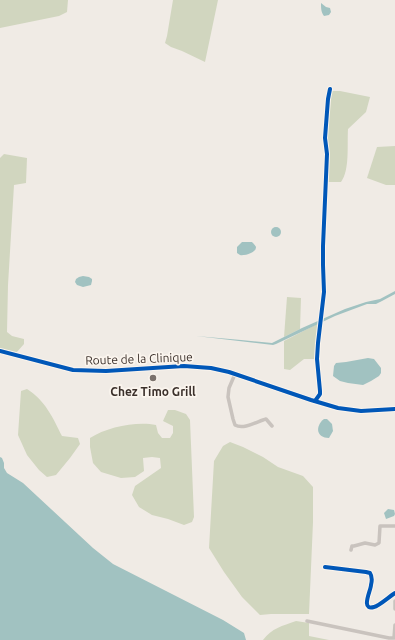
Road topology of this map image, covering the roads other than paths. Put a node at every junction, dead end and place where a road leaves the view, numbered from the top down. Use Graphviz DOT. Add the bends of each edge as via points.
graph roads {
  1 [pos="330,88"];
  2 [pos="0,351"];
  3 [pos="235,374"];
  4 [pos="315,401"];
  5 [pos="395,409"];
  6 [pos="272,426"];
  7 [pos="395,526"];
  8 [pos="351,550"];
  9 [pos="325,568"];
  10 [pos="395,593"];
  11 [pos="395,601"];
  12 [pos="395,609"];
  13 [pos="307,621"];
  14 [pos="395,625"];
  1 -- 4 [label="street" via="325,138 327,154 324,292 317,359 320,394"];
  2 -- 3 [label="street, Route de la Clinique" via="73,370 106,371 193,366"];
  3 -- 4 [label="street, Route de la Clinique"];
  3 -- 6 [label="street" via="228,390 228,397 235,425 240,427 266,419"];
  4 -- 5 [label="street, Route de la Clinique" via="356,411"];
  7 -- 8 [label="street" via="380,526 380,541 377,544 356,545 352,546"];
  9 -- 10 [label="street" via="370,573 371,584 366,602 368,606 374,607"];
  11 -- 12 [label="street"];
  13 -- 14 [label="street" via="389,638 394,638"];
}
